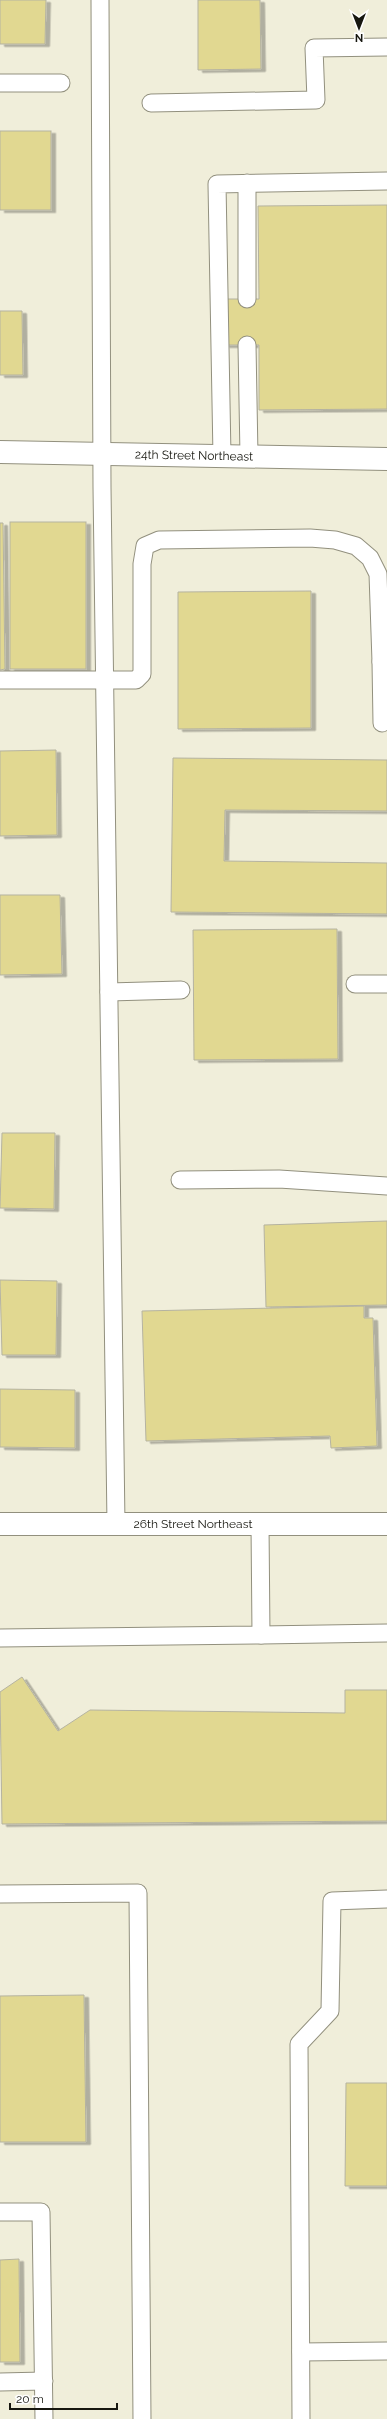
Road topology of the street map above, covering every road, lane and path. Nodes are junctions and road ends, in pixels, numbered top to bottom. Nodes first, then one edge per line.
1 (100, 0) edge
2 (387, 47) edge
3 (0, 83) edge
4 (61, 83) dead end
5 (151, 103) dead end
6 (387, 181) edge
7 (247, 183) junction
8 (248, 299) dead end
9 (248, 345) dead end
10 (0, 452) edge
11 (102, 454) junction
12 (222, 456) junction
13 (249, 456) junction
14 (387, 459) edge
15 (384, 662) edge
16 (0, 680) edge
17 (105, 681) junction
18 (382, 723) dead end
19 (355, 984) dead end
20 (387, 984) edge
21 (182, 990) dead end
22 (109, 992) junction
23 (180, 1180) dead end
24 (387, 1186) edge
25 (0, 1524) edge
26 (116, 1524) junction
27 (260, 1524) junction
28 (387, 1524) edge
29 (387, 1633) edge
30 (261, 1635) junction
31 (0, 1638) edge
32 (0, 1894) edge
33 (387, 1899) edge
34 (0, 2212) edge
35 (387, 2351) edge
36 (301, 2352) junction
37 (44, 2381) junction
38 (0, 2382) edge
39 (44, 2419) edge
40 (142, 2419) edge
41 (301, 2419) edge

1 - 11 lane
2 - 5 lane
3 - 4 lane
6 - 7 lane
7 - 8 lane
7 - 12 lane
9 - 13 lane
10 - 11 street, 24th Street Northeast
11 - 12 street, 24th Street Northeast
11 - 17 lane
12 - 13 street, 24th Street Northeast
13 - 14 street, 24th Street Northeast
15 - 17 lane
15 - 18 lane
16 - 17 lane
17 - 22 lane
19 - 20 lane
21 - 22 lane
22 - 26 lane
23 - 24 lane
25 - 26 street, 26th Street Northeast
26 - 27 street, 26th Street Northeast
27 - 28 street, 26th Street Northeast
27 - 30 lane
29 - 30 lane
30 - 31 lane
32 - 40 lane
33 - 36 lane
34 - 37 lane
35 - 36 lane
36 - 41 lane
37 - 38 lane
37 - 39 lane

